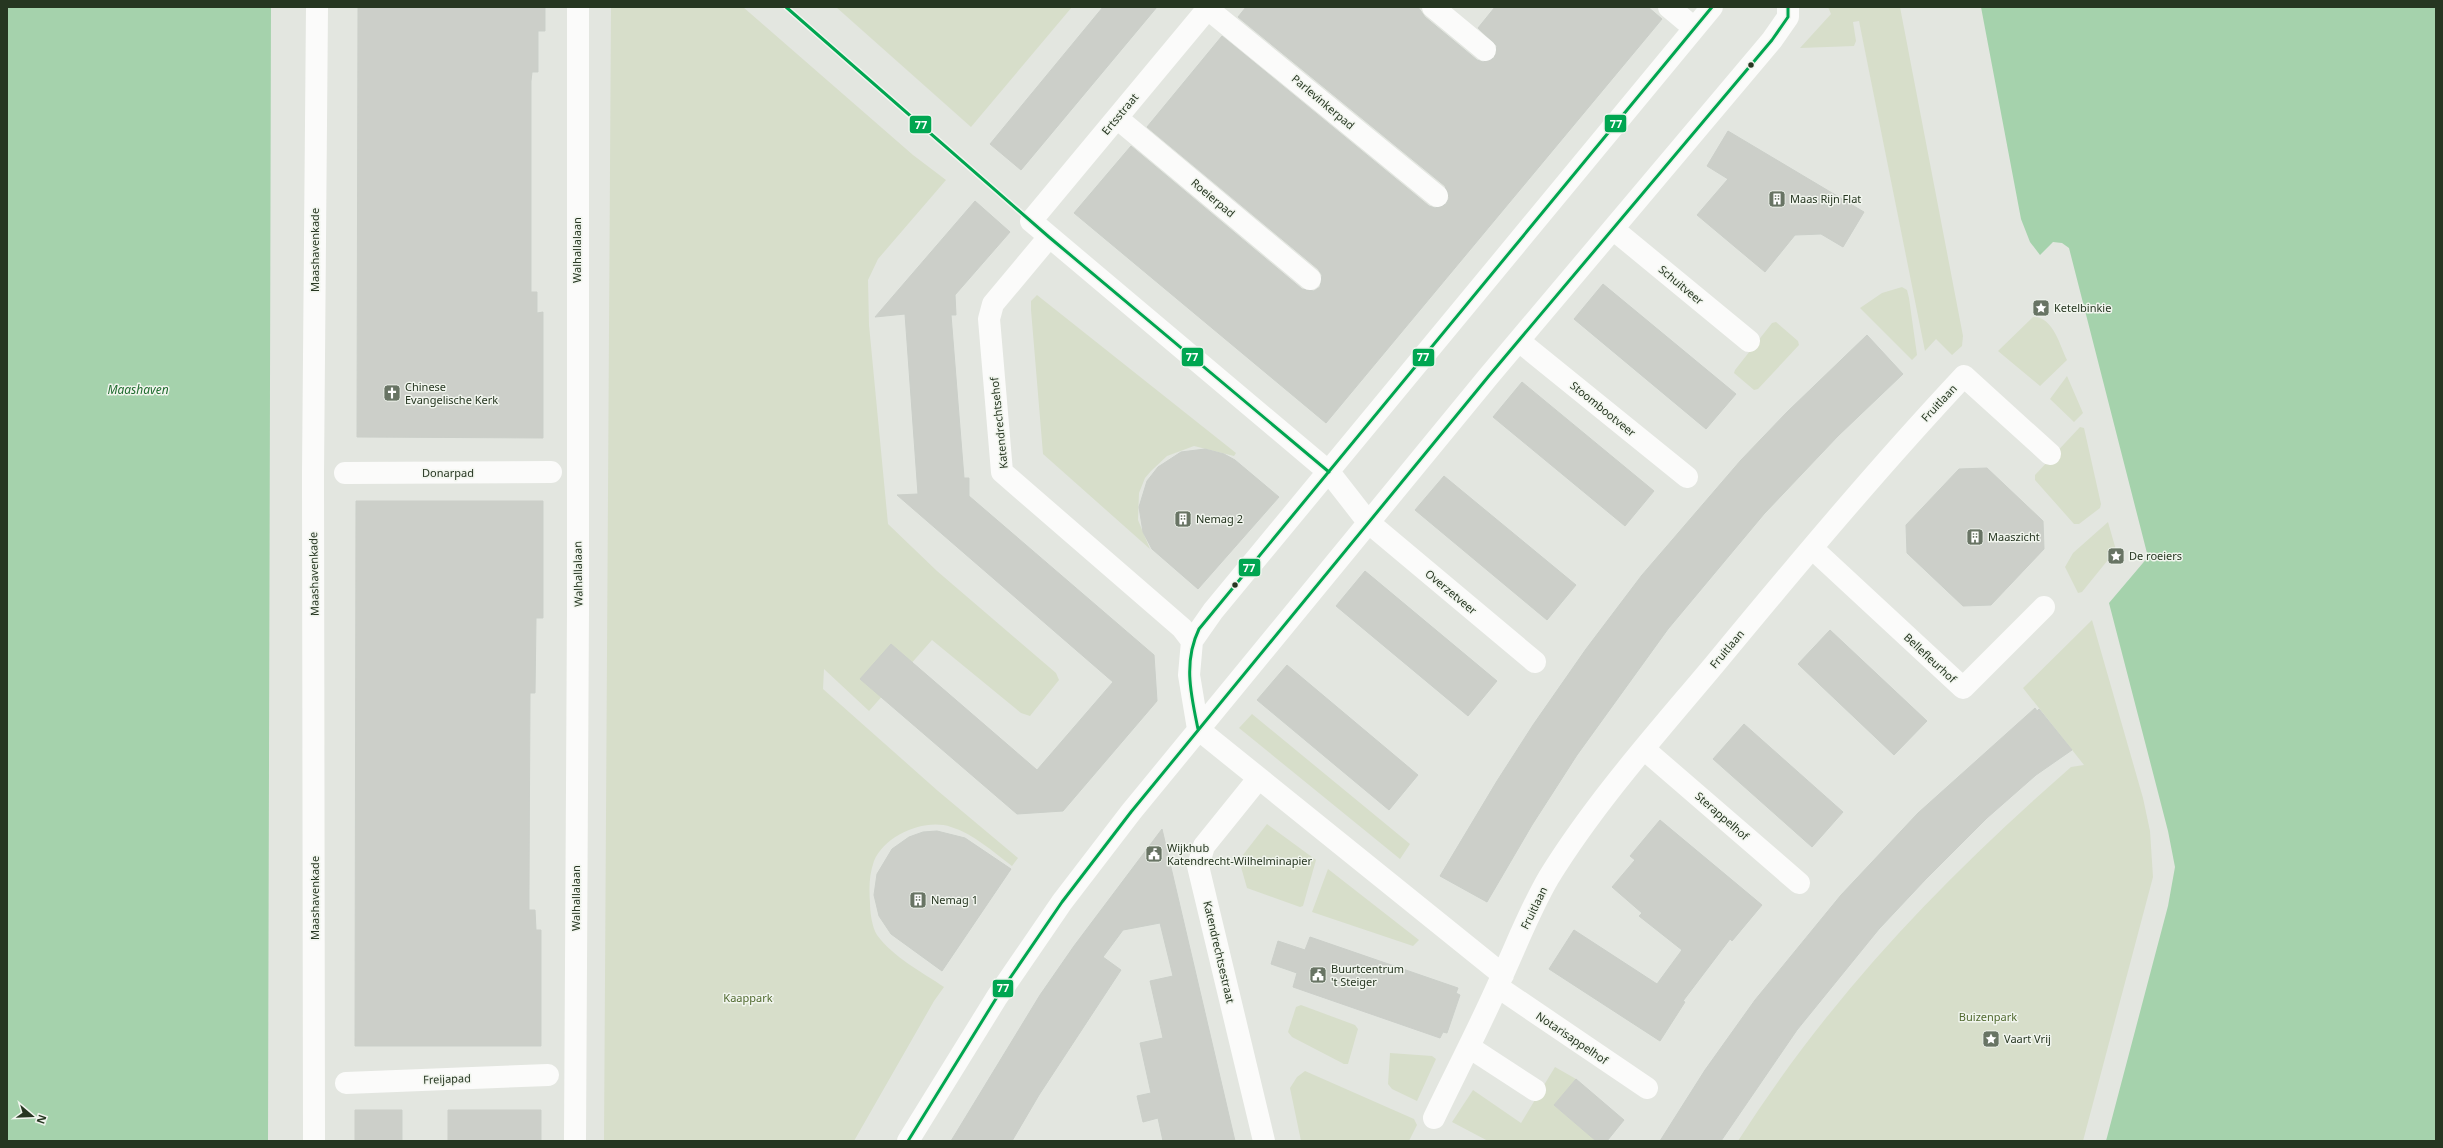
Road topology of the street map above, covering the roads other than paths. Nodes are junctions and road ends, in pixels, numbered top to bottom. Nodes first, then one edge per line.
1 (316, 7) edge
2 (578, 7) edge
3 (1434, 7) edge
4 (1669, 7) edge
5 (1712, 7) edge
6 (1788, 7) edge
7 (1209, 8) edge
8 (1694, 28) junction
9 (1485, 50) dead end
10 (1117, 118) junction
11 (1437, 196) dead end
12 (1613, 229) junction
13 (1049, 237) junction
14 (1310, 279) dead end
15 (1519, 341) junction
16 (1749, 341) dead end
17 (2050, 454) dead end
18 (551, 472) dead end
19 (1329, 472) junction
20 (345, 473) dead end
21 (1687, 477) dead end
22 (1368, 522) junction
23 (1812, 549) junction
24 (2044, 607) dead end
25 (1192, 641) junction
26 (1535, 662) dead end
27 (1189, 675) junction
28 (1231, 689) junction
29 (1198, 729) junction
30 (1644, 749) junction
31 (1258, 779) junction
32 (1799, 883) dead end
33 (1500, 981) junction
34 (1468, 1047) junction
35 (548, 1076) dead end
36 (346, 1083) dead end
37 (1647, 1088) dead end
38 (1535, 1090) dead end
39 (1434, 1118) dead end
40 (314, 1141) edge
41 (575, 1141) edge
42 (908, 1141) edge
43 (1264, 1141) edge

1 - 40 street, Maashavenkade
2 - 41 street, Walhallalaan
3 - 9 street
4 - 8 street
5 - 8 street
6 - 12 street
7 - 10 street, Ertsstraat
7 - 11 street, Parlevinkerpad
8 - 19 street
10 - 13 street, Ertsstraat
10 - 14 street, Roeierpad
12 - 15 street
12 - 16 street, Schuitveer
13 - 19 street
13 - 25 street, Katendrechtsehof
15 - 21 street, Stoombootveer
15 - 22 street
17 - 23 street, Fruitlaan
18 - 20 street, Donarpad
19 - 22 street
19 - 25 street
22 - 26 street, Overzetveer
22 - 28 street
23 - 24 street, Bellefleurhof
23 - 30 street, Fruitlaan
25 - 27 street
27 - 28 street
27 - 29 street
28 - 29 street
29 - 31 street
29 - 42 street
30 - 32 street, Sterappelhof
30 - 33 street, Fruitlaan
31 - 33 street
31 - 43 street, Katendrechtsestraat
33 - 34 street, Fruitlaan
33 - 37 street, Notarisappelhof
34 - 38 street
34 - 39 street, Fruitlaan
35 - 36 street, Freijapad

